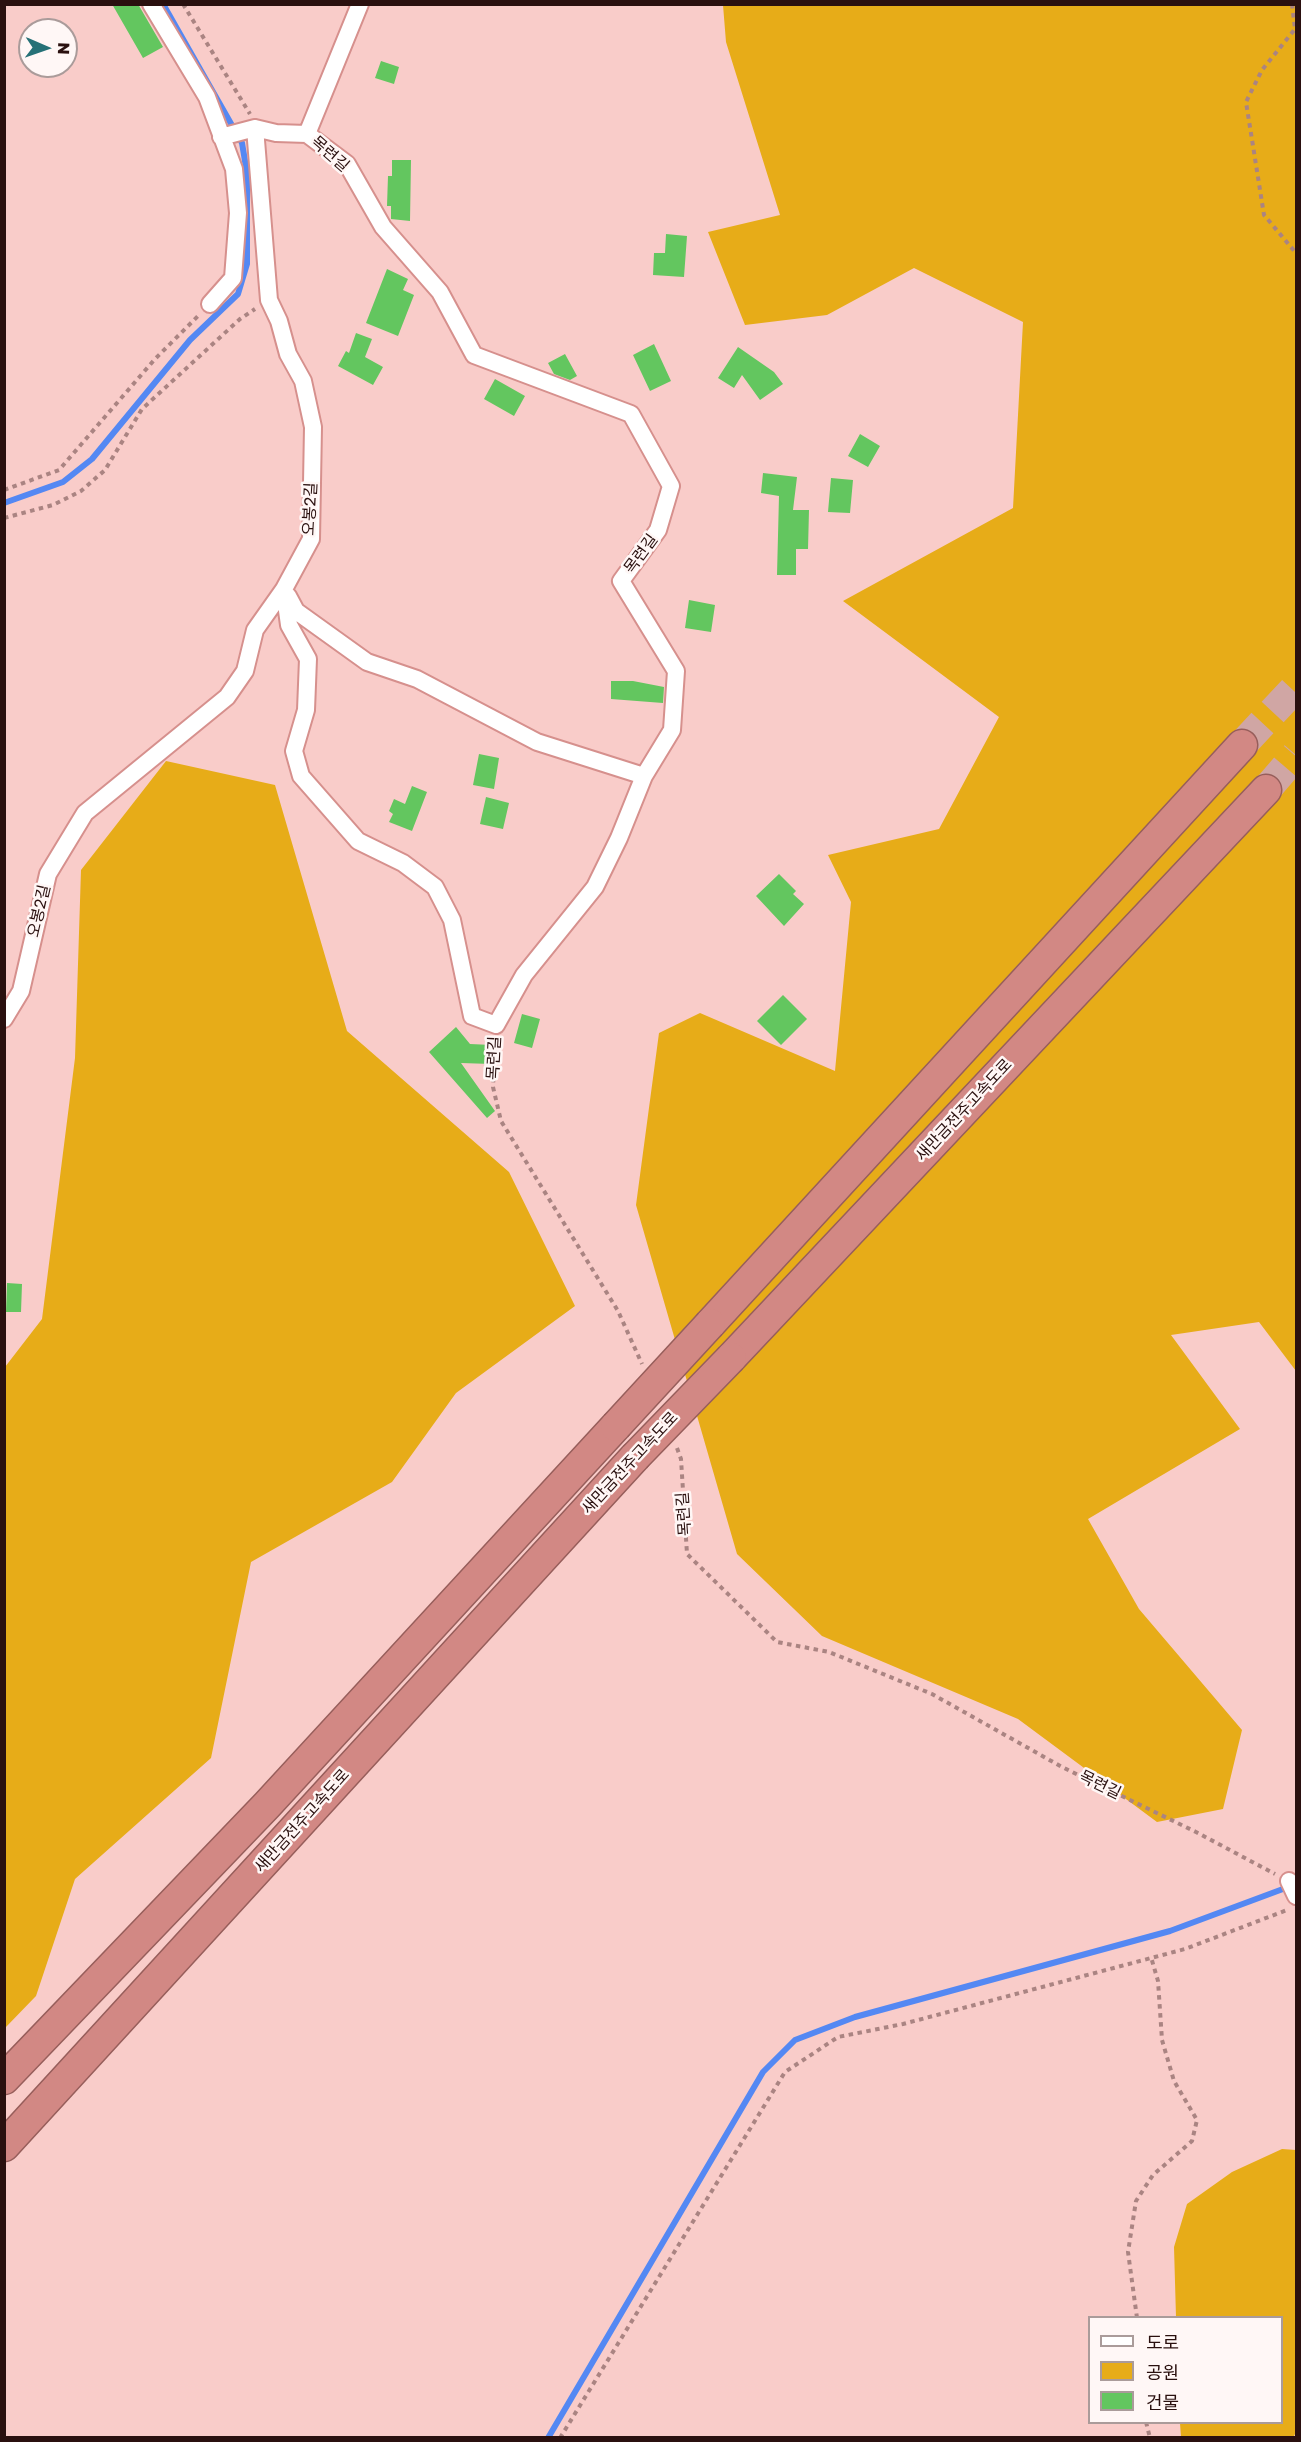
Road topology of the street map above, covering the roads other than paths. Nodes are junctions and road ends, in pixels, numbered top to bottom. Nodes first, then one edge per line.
1 (151, 4) edge
2 (360, 4) edge
3 (250, 130) junction
4 (307, 134) junction
5 (225, 136) junction
6 (210, 304) road end
7 (285, 589) junction
8 (1242, 745) tunnel mouth
9 (644, 776) junction
10 (1266, 790) tunnel mouth
11 (4, 1019) edge
12 (30, 2052) junction
13 (4, 2069) edge
14 (4, 2079) edge
15 (4, 2145) edge

1 - 5 street
2 - 4 street
3 - 4 street
3 - 5 street
3 - 7 street, 오봉2길
4 - 9 street, 목련길
5 - 6 street
7 - 9 street
7 - 9 street, 목련길
7 - 11 street, 오봉2길
8 - 12 highway, bridge
10 - 15 highway, 새만금전주고속도로, bridge
12 - 13 highway
12 - 14 highway

